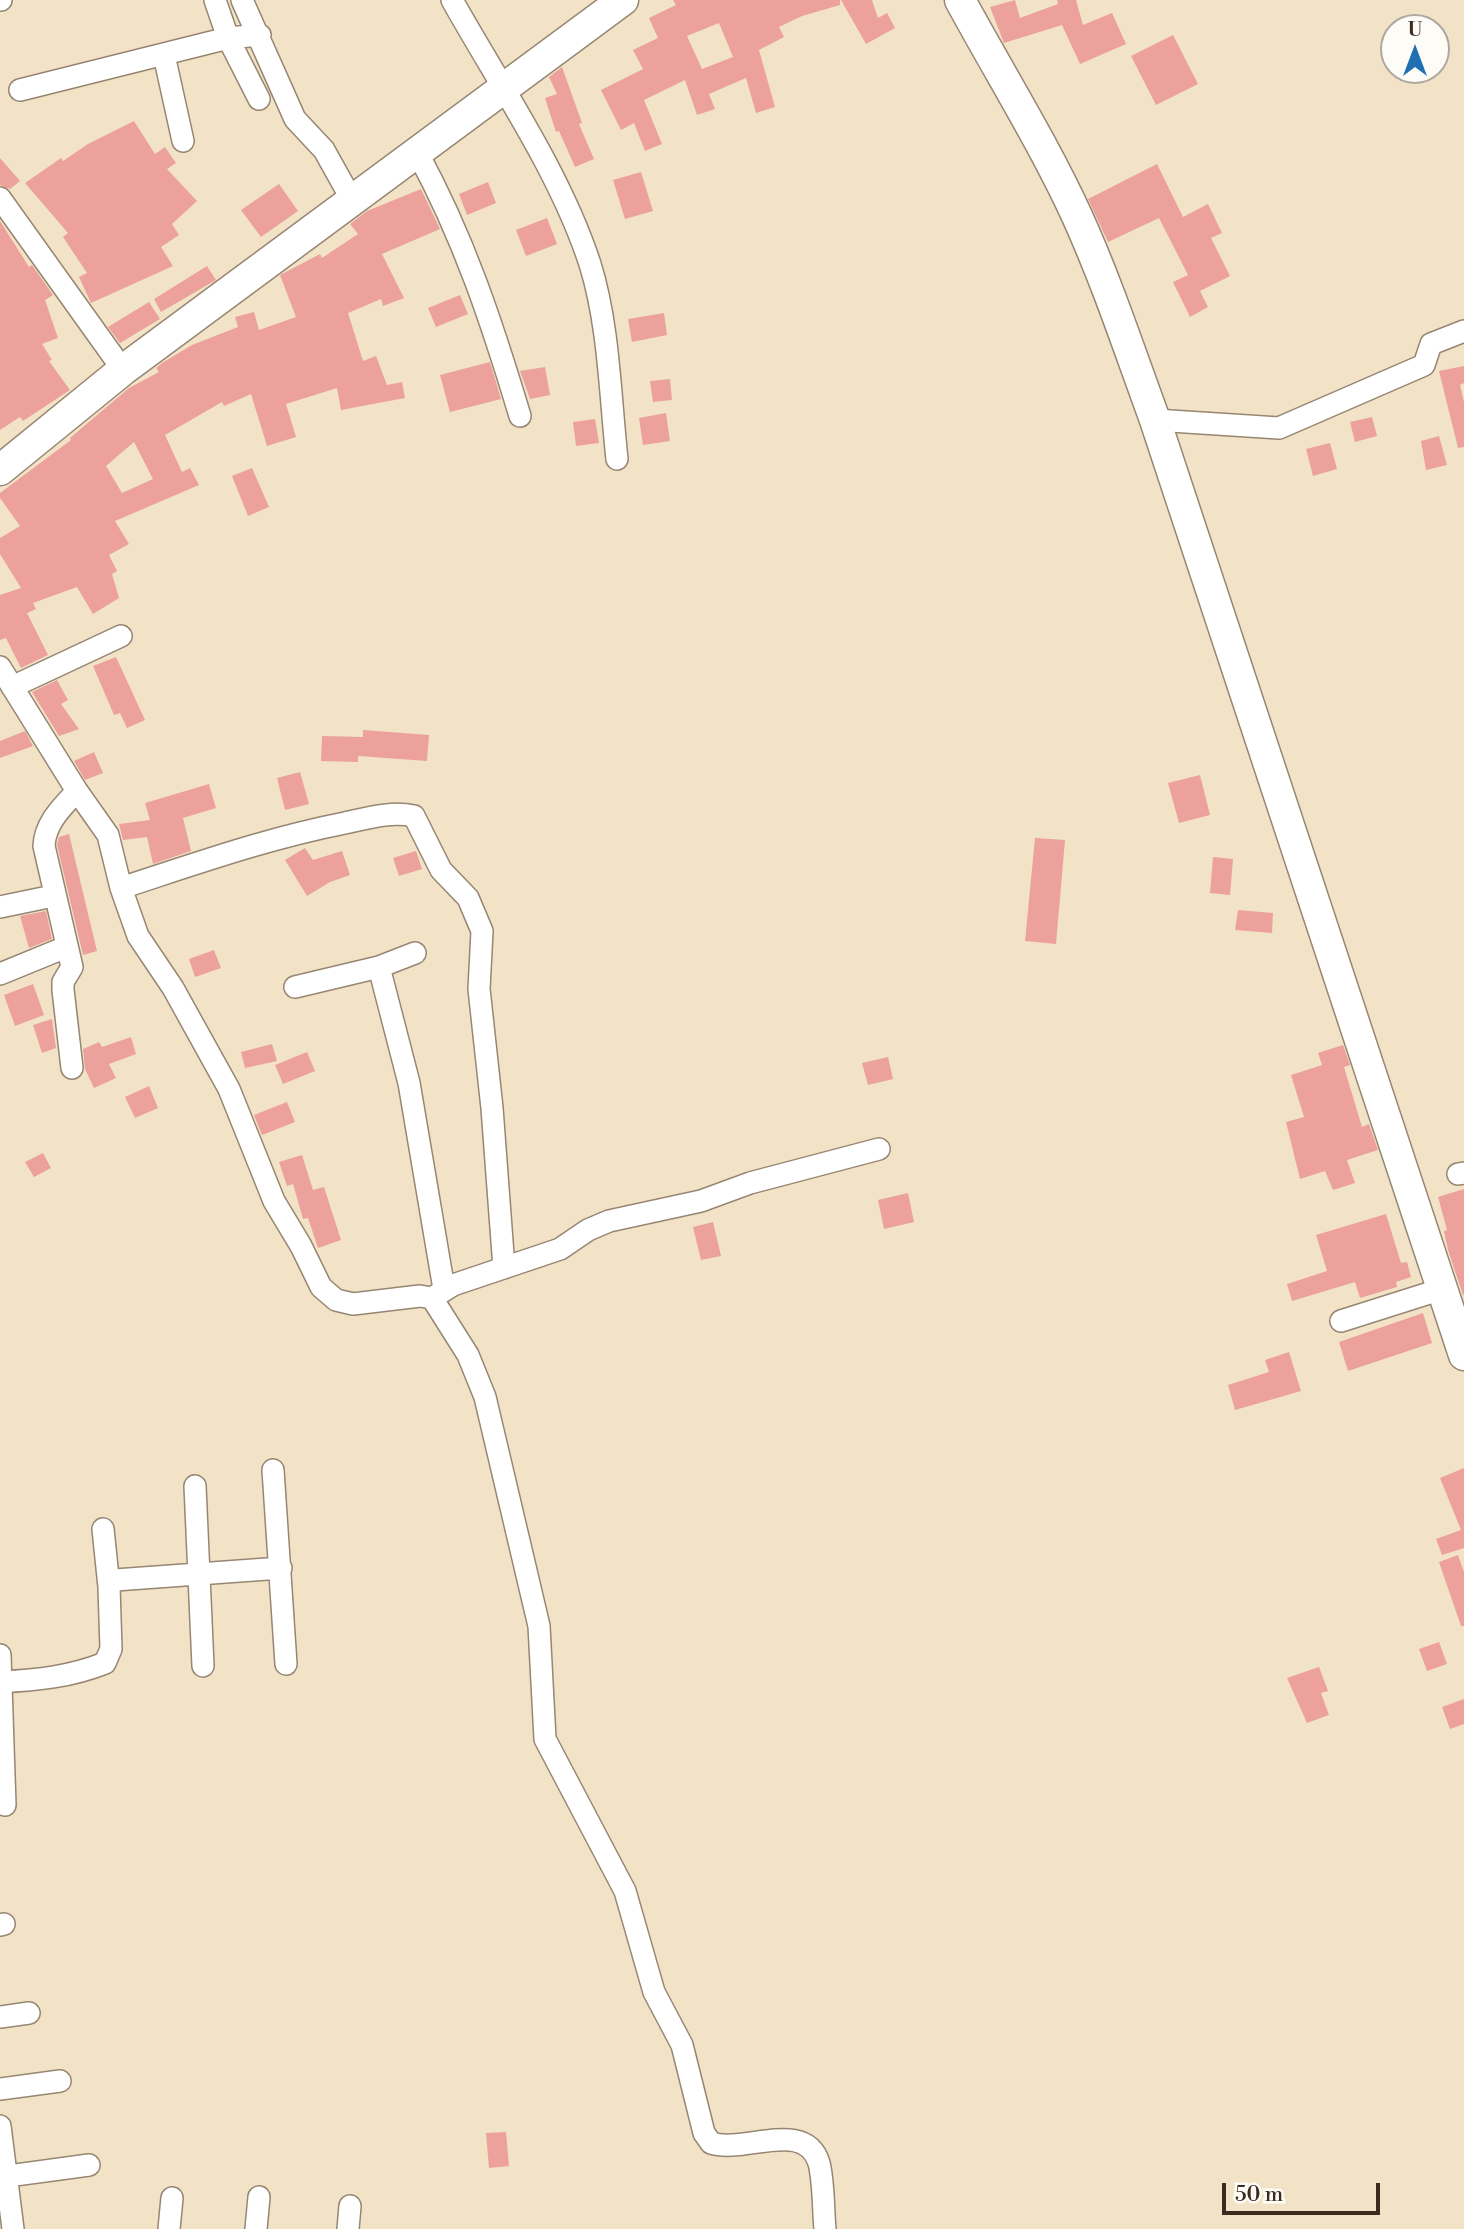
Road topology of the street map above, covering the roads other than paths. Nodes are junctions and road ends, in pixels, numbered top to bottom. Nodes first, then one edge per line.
1 (215, 0) edge
2 (242, 0) edge
3 (452, 0) edge
4 (623, 0) edge
5 (960, 0) edge
6 (260, 35) junction
7 (228, 38) junction
8 (164, 54) junction
9 (20, 90) dead end
10 (503, 90) junction
11 (259, 99) dead end
12 (183, 141) dead end
13 (418, 152) junction
14 (0, 198) edge
15 (353, 202) junction
16 (1464, 331) edge
17 (123, 370) junction
18 (520, 416) dead end
19 (1155, 420) junction
20 (617, 459) dead end
21 (0, 470) edge
22 (121, 636) dead end
23 (0, 667) edge
24 (12, 687) junction
25 (77, 791) junction
26 (121, 888) junction
27 (53, 895) junction
28 (0, 907) edge
29 (66, 947) junction
30 (415, 953) dead end
31 (379, 967) junction
32 (0, 974) edge
33 (295, 987) dead end
34 (72, 1068) dead end
35 (879, 1149) dead end
36 (504, 1268) junction
37 (438, 1294) junction
38 (1451, 1300) edge
39 (1341, 1321) dead end
40 (1464, 1355) edge
41 (273, 1470) dead end
42 (195, 1486) dead end
43 (103, 1528) dead end
44 (281, 1568) junction
45 (201, 1574) junction
46 (109, 1587) junction
47 (0, 1655) edge
48 (286, 1664) dead end
49 (203, 1667) dead end
50 (1, 1682) edge
51 (5, 1805) dead end
52 (29, 2013) dead end
53 (0, 2017) edge
54 (60, 2081) dead end
55 (0, 2089) edge
56 (0, 2126) edge
57 (89, 2165) dead end
58 (3, 2176) edge
59 (259, 2197) dead end
60 (172, 2199) dead end
61 (350, 2206) dead end
62 (13, 2229) edge
63 (169, 2229) edge
64 (256, 2229) edge
65 (348, 2229) edge
66 (825, 2229) edge

1 - 7 street
2 - 6 street
3 - 10 street
4 - 10 street
5 - 19 street
6 - 7 street
6 - 15 street
7 - 8 street
7 - 11 street
8 - 9 street
8 - 12 street
10 - 13 street
10 - 20 street
13 - 15 street
13 - 18 street
14 - 17 street
15 - 17 street
16 - 19 street
17 - 21 street
19 - 38 street
22 - 24 street
23 - 24 street
24 - 25 street
25 - 26 street
25 - 27 street
26 - 36 street
26 - 37 street
27 - 28 street
27 - 29 street
29 - 32 street
29 - 34 street
30 - 31 street
31 - 33 street
31 - 37 street
35 - 36 street
36 - 37 street
37 - 66 street
38 - 39 street
38 - 40 street
41 - 44 street
42 - 45 street
43 - 46 street
44 - 45 street
44 - 48 street
45 - 46 street
45 - 49 street
46 - 50 street
47 - 50 street
50 - 51 street
52 - 53 street
54 - 55 street
56 - 58 street
57 - 58 street
58 - 62 street
59 - 64 street
60 - 63 street
61 - 65 street

